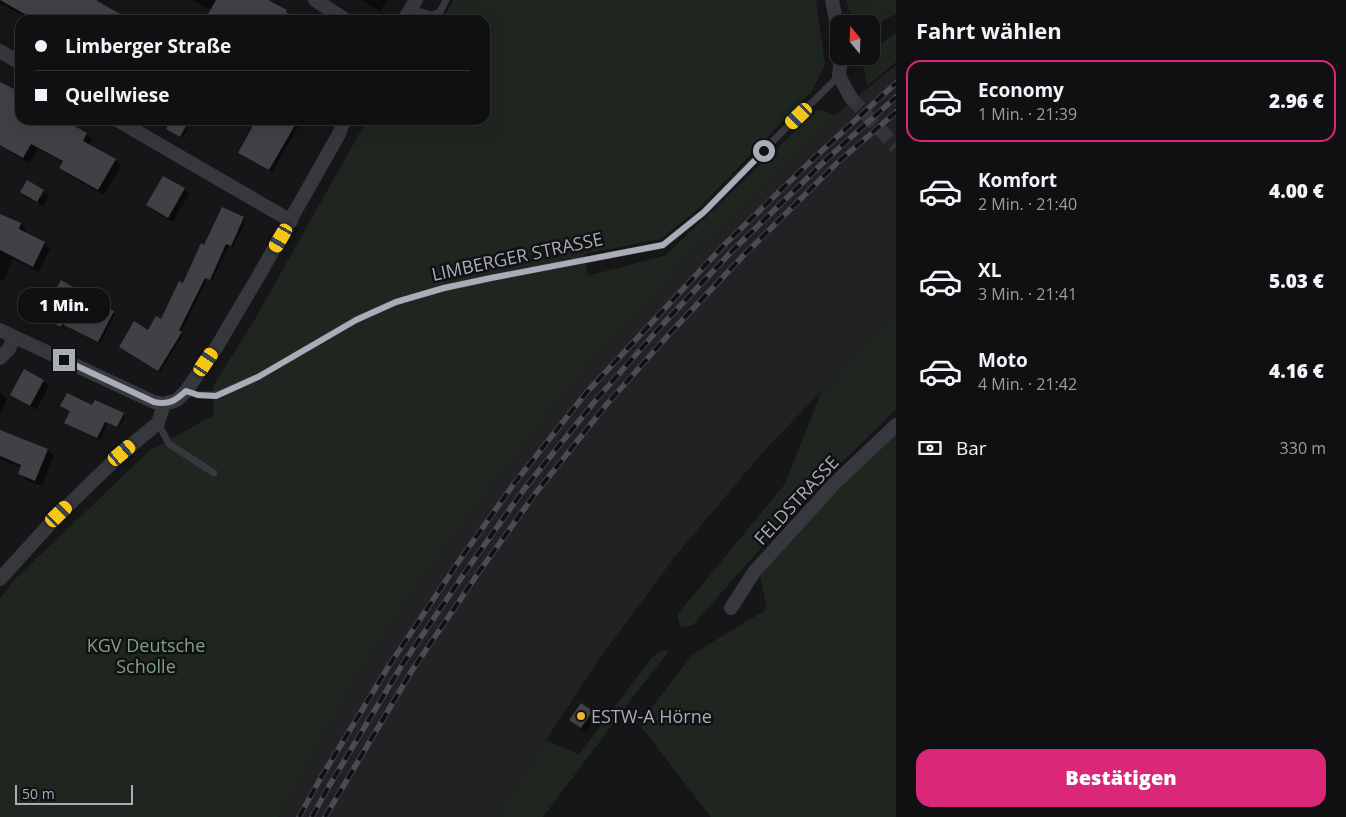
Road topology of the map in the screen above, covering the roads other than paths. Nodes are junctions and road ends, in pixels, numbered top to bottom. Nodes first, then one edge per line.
1 (315, 0) edge
2 (446, 0) edge
3 (832, 0) edge
4 (410, 10) edge
5 (338, 15) edge
6 (835, 15) edge
7 (0, 51) edge
8 (15, 60) edge
9 (840, 65) edge
10 (839, 76) junction
11 (851, 98) tunnel mouth
12 (126, 125) edge
13 (342, 125) edge
14 (290, 221) junction
15 (0, 330) edge
16 (14, 337) junction
17 (0, 358) edge
18 (186, 391) junction
19 (164, 404) junction
20 (158, 423) junction
21 (896, 425) edge
22 (214, 473) dead end
23 (0, 579) edge
24 (731, 608) dead end

1 - 5 street
2 - 4 lane
3 - 6 street
7 - 8 street
9 - 10 street
10 - 11 street
10 - 18 lane, LIMBERGER STRASSE
12 - 14 street
13 - 14 street
14 - 18 street
15 - 16 street
16 - 17 street
16 - 19 street
18 - 19 street
19 - 20 street
20 - 22 lane
20 - 23 street
21 - 24 street, FELDSTRASSE

